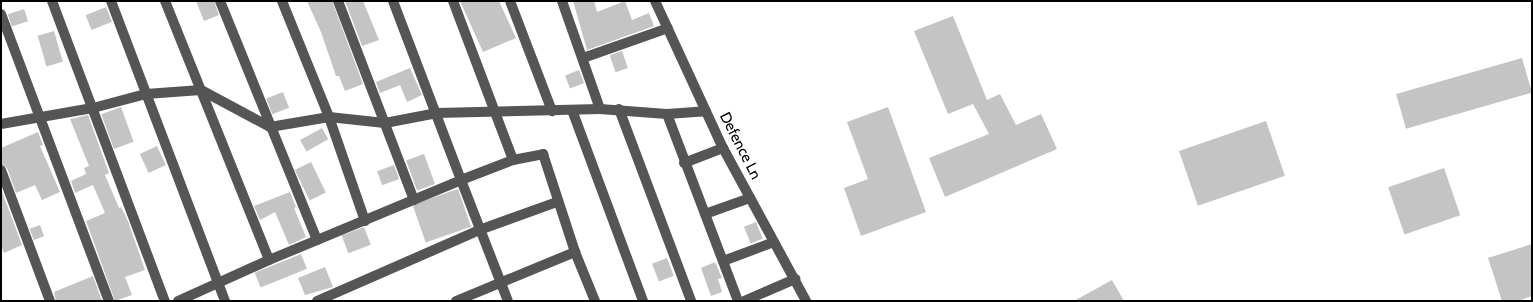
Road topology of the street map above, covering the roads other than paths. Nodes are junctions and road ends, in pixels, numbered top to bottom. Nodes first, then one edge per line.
1 (52, 1) edge
2 (111, 1) edge
3 (166, 1) edge
4 (220, 1) edge
5 (282, 1) edge
6 (338, 1) edge
7 (393, 1) edge
8 (453, 1) edge
9 (510, 1) edge
10 (562, 1) edge
11 (655, 1) edge
12 (1, 14) edge
13 (668, 28) junction
14 (583, 58) junction
15 (201, 90) junction
16 (146, 94) junction
17 (93, 108) junction
18 (600, 109) junction
19 (619, 109) junction
20 (572, 110) junction
21 (706, 111) junction
22 (496, 112) junction
23 (552, 112) junction
24 (437, 113) junction
25 (667, 114) junction
26 (329, 117) junction
27 (38, 118) junction
28 (385, 123) junction
29 (1, 124) edge
30 (270, 127) junction
31 (723, 148) junction
32 (513, 160) junction
33 (684, 163) junction
34 (1, 170) edge
35 (461, 180) junction
36 (750, 198) junction
37 (414, 200) junction
38 (557, 202) junction
39 (705, 214) junction
40 (365, 221) junction
41 (482, 229) junction
42 (317, 240) junction
43 (774, 242) junction
44 (575, 252) junction
45 (269, 260) junction
46 (723, 261) junction
47 (795, 279) junction
48 (502, 282) junction
49 (219, 284) junction
50 (50, 301) edge
51 (109, 301) edge
52 (165, 301) edge
53 (178, 301) edge
54 (225, 301) edge
55 (316, 301) edge
56 (456, 301) edge
57 (508, 301) edge
58 (594, 301) edge
59 (643, 301) edge
60 (691, 301) edge
61 (738, 301) edge
62 (744, 301) edge
63 (806, 301) edge

1 - 17 street
2 - 16 street
3 - 15 street
4 - 30 street
5 - 26 street
6 - 28 street
7 - 24 street
8 - 22 street
9 - 23 street
10 - 14 street
11 - 13 street, Defence Ln
12 - 27 street
13 - 14 street
13 - 21 street, Defence Ln
14 - 18 street
15 - 16 street
15 - 30 street
15 - 45 street
16 - 17 street
16 - 49 street
17 - 27 street
17 - 52 street
18 - 19 street
18 - 20 street
19 - 25 street
19 - 60 street
20 - 23 street
20 - 59 street
21 - 25 street
21 - 31 street, Defence Ln
22 - 23 street
22 - 24 street
22 - 32 street
24 - 28 street
24 - 35 street
25 - 33 street
26 - 28 street
26 - 30 street
26 - 40 street
27 - 29 street
27 - 51 street
28 - 37 street
30 - 42 street
31 - 33 street
31 - 36 street, Defence Ln
32 - 35 street
32 - 38 street
33 - 39 street
34 - 50 street
35 - 37 street
35 - 41 street
36 - 39 street
36 - 43 street, Defence Ln
37 - 40 street
38 - 41 street
38 - 44 street
39 - 46 street
40 - 42 street
41 - 48 street
41 - 55 street
42 - 45 street
43 - 46 street
43 - 47 street, Defence Ln
44 - 48 street
44 - 58 street
45 - 49 street
46 - 61 street
47 - 62 street
47 - 63 street, Defence Ln
48 - 56 street
48 - 57 street
49 - 53 street
49 - 54 street

